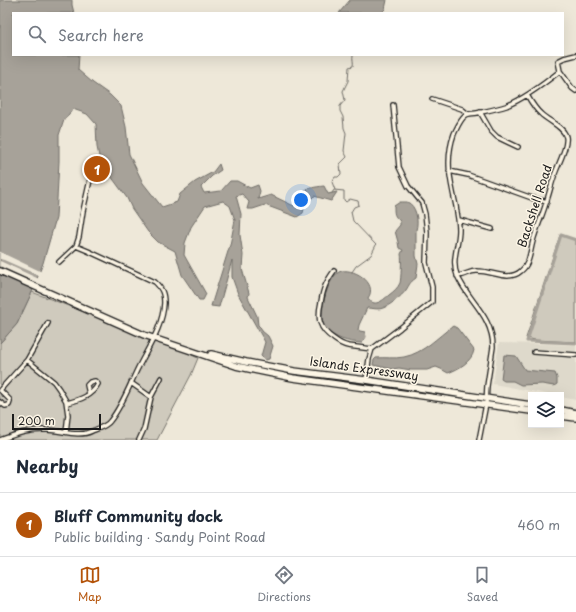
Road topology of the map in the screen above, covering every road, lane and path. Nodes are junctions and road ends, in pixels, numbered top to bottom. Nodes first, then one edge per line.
1 (576, 55) edge
2 (560, 71) junction
3 (576, 91) edge
4 (527, 95) junction
5 (432, 99) dead end
6 (393, 104) dead end
7 (480, 112) junction
8 (468, 114) junction
9 (518, 147) dead end
10 (449, 171) junction
11 (90, 180) dead end
12 (546, 202) junction
13 (459, 220) junction
14 (492, 229) dead end
15 (76, 246) junction
16 (59, 262) dead end
17 (0, 271) edge
18 (334, 271) dead end
19 (457, 276) junction
20 (48, 323) dead end
21 (154, 338) junction
22 (372, 348) junction
23 (195, 352) junction
24 (534, 352) dead end
25 (576, 355) edge
26 (27, 360) junction
27 (161, 378) dead end
28 (366, 380) junction
29 (131, 384) junction
30 (0, 390) edge
31 (89, 394) dead end
32 (151, 397) junction
33 (486, 401) junction
34 (0, 402) edge
35 (67, 403) junction
36 (528, 405) edge
37 (528, 410) edge
38 (564, 411) edge
39 (576, 413) edge
40 (564, 416) edge
41 (576, 418) edge
42 (66, 432) junction
43 (0, 440) edge
44 (138, 440) edge
45 (479, 440) edge

1 - 2 street
2 - 3 street
2 - 4 street
4 - 7 street
4 - 12 street, Backshell Road
5 - 8 street
6 - 22 street
7 - 8 street
7 - 9 street
8 - 10 street
10 - 12 street
10 - 13 street
11 - 15 street
12 - 19 street, Backshell Road
13 - 14 street
13 - 19 street
15 - 16 street
15 - 21 street
17 - 21 main road, Islands Expressway
18 - 22 street
19 - 33 street
20 - 26 street
21 - 23 main road, Islands Expressway
21 - 29 street
22 - 28 street
23 - 28 main road, Islands Expressway
23 - 33 main road, Islands Expressway
24 - 25 street
26 - 30 street
26 - 35 street
27 - 32 street
28 - 33 main road, Islands Expressway
29 - 32 street
29 - 42 street
30 - 34 street
31 - 35 street
32 - 44 street
33 - 36 main road, Islands Expressway
33 - 37 main road
33 - 45 street
35 - 42 street
38 - 39 main road
40 - 41 main road
42 - 43 street

